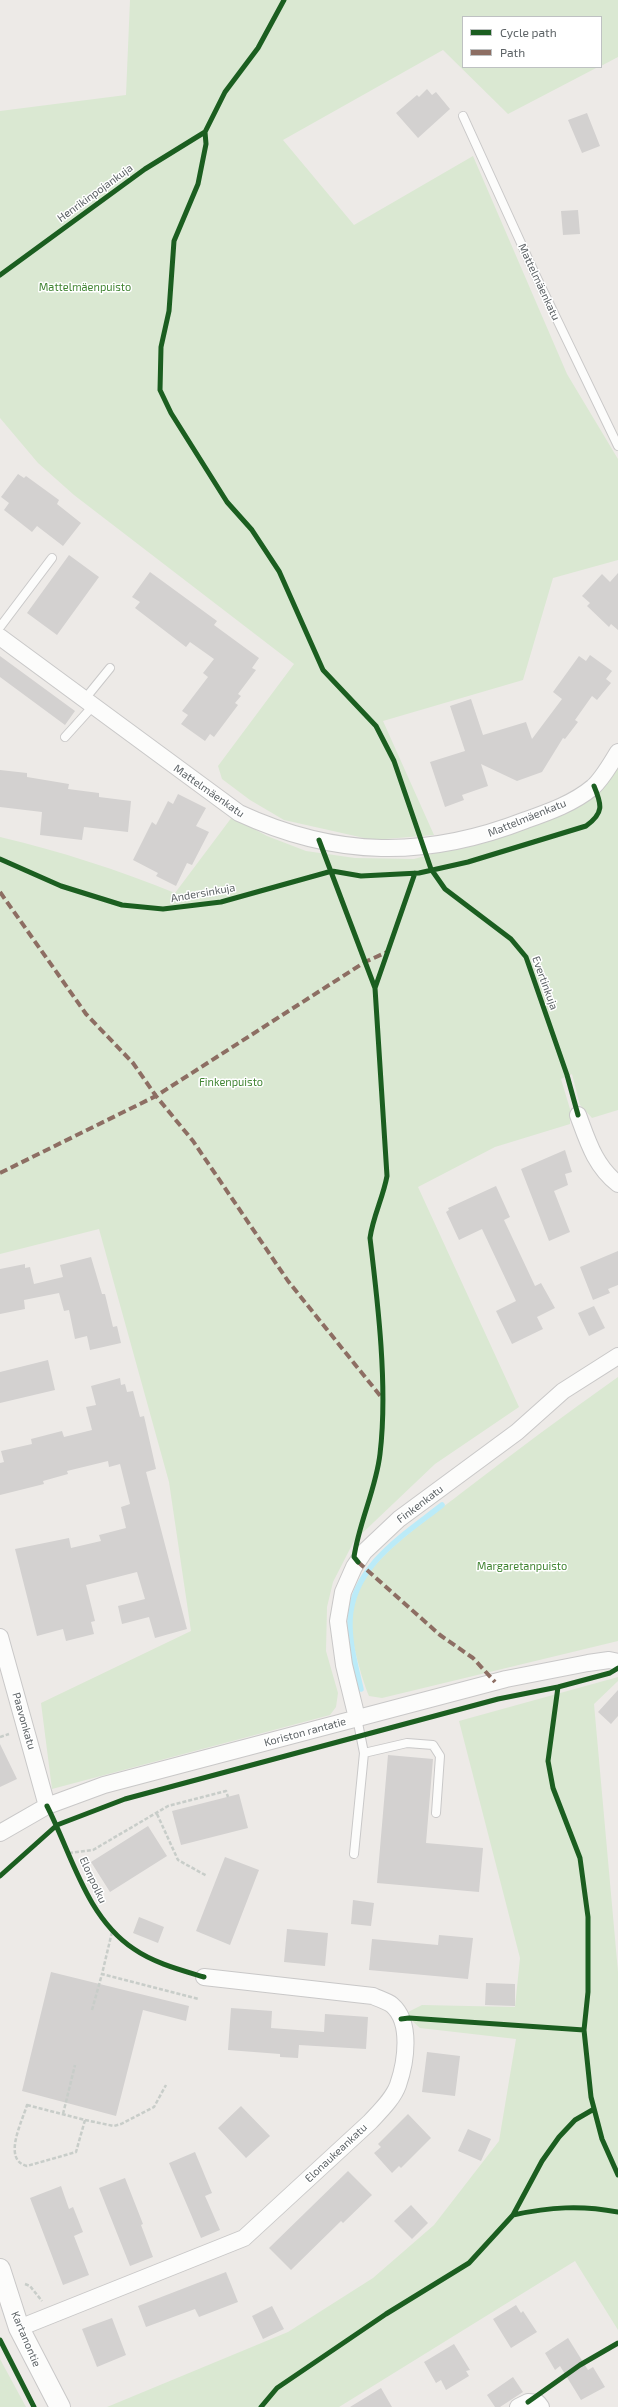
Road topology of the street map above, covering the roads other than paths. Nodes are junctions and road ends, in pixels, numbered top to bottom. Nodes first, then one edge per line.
1 (464, 116) dead end
2 (618, 446) edge
3 (52, 558) dead end
4 (0, 627) edge
5 (0, 637) edge
6 (110, 668) dead end
7 (88, 703) junction
8 (65, 737) dead end
9 (618, 752) edge
10 (578, 1115) dead end
11 (618, 1184) edge
12 (618, 1356) edge
13 (0, 1637) edge
14 (618, 1662) edge
15 (357, 1718) junction
16 (364, 1753) junction
17 (47, 1806) junction
18 (436, 1813) dead end
19 (0, 1833) edge
20 (354, 1854) dead end
21 (204, 1977) dead end
22 (0, 2269) edge
23 (19, 2328) junction
24 (60, 2407) edge
25 (518, 2407) edge
26 (541, 2407) edge

1 - 2 lane, Mattelmäenkatu
3 - 4 lane
5 - 7 street, Mattelmäenkatu
6 - 7 lane
7 - 8 lane
7 - 9 street, Mattelmäenkatu
10 - 11 street
12 - 15 street, Finkenkatu
13 - 17 street, Paavonkatu
14 - 15 street, Koriston rantatie
15 - 16 lane
15 - 17 street, Koriston rantatie
16 - 18 lane
16 - 20 lane
17 - 19 street, Koriston rantatie
21 - 23 street, Elonaukeankatu
22 - 23 street, Kartanontie
23 - 24 street, Kartanontie
25 - 26 street

